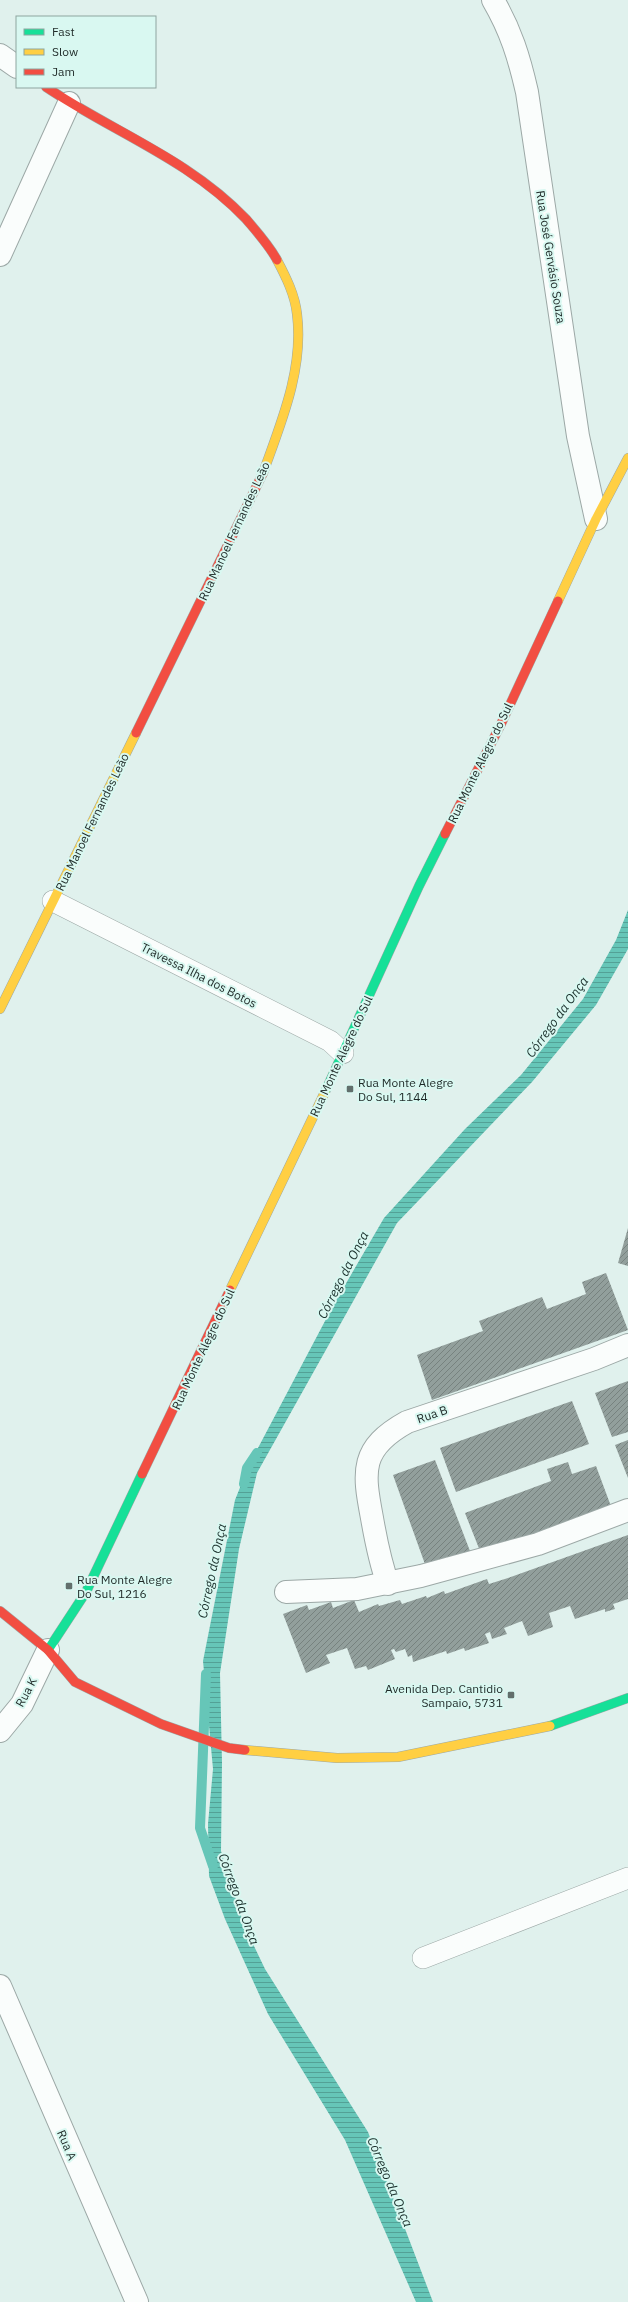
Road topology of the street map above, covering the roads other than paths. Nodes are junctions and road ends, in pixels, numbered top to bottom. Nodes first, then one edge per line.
1 (493, 0) edge
2 (0, 55) edge
3 (16, 66) edge
4 (47, 88) edge
5 (69, 103) junction
6 (1, 250) edge
7 (628, 458) edge
8 (596, 519) junction
9 (53, 901) junction
10 (0, 1009) edge
11 (343, 1053) junction
12 (628, 1345) edge
13 (628, 1510) edge
14 (388, 1584) junction
15 (286, 1592) dead end
16 (0, 1612) edge
17 (48, 1650) junction
18 (628, 1698) edge
19 (0, 1731) edge
20 (628, 1878) edge
21 (423, 1958) dead end
22 (0, 1986) edge
23 (137, 2302) edge

1 - 8 street, Rua José Gervásio Souza
2 - 3 street
4 - 5 street, Rua Manoel Fernandes Leão
5 - 6 street
5 - 9 street, Rua Manoel Fernandes Leão
7 - 8 street, Rua Monte Alegre do Sul
8 - 11 street, Rua Monte Alegre do Sul
9 - 10 street, Rua Manoel Fernandes Leão
9 - 11 lane, Travessa Ilha dos Botos
11 - 17 street, Rua Monte Alegre do Sul
12 - 14 street, Rua B
13 - 14 street
14 - 15 street
16 - 17 street
17 - 18 street
17 - 19 street, Rua K
20 - 21 lane
22 - 23 street, Rua A

